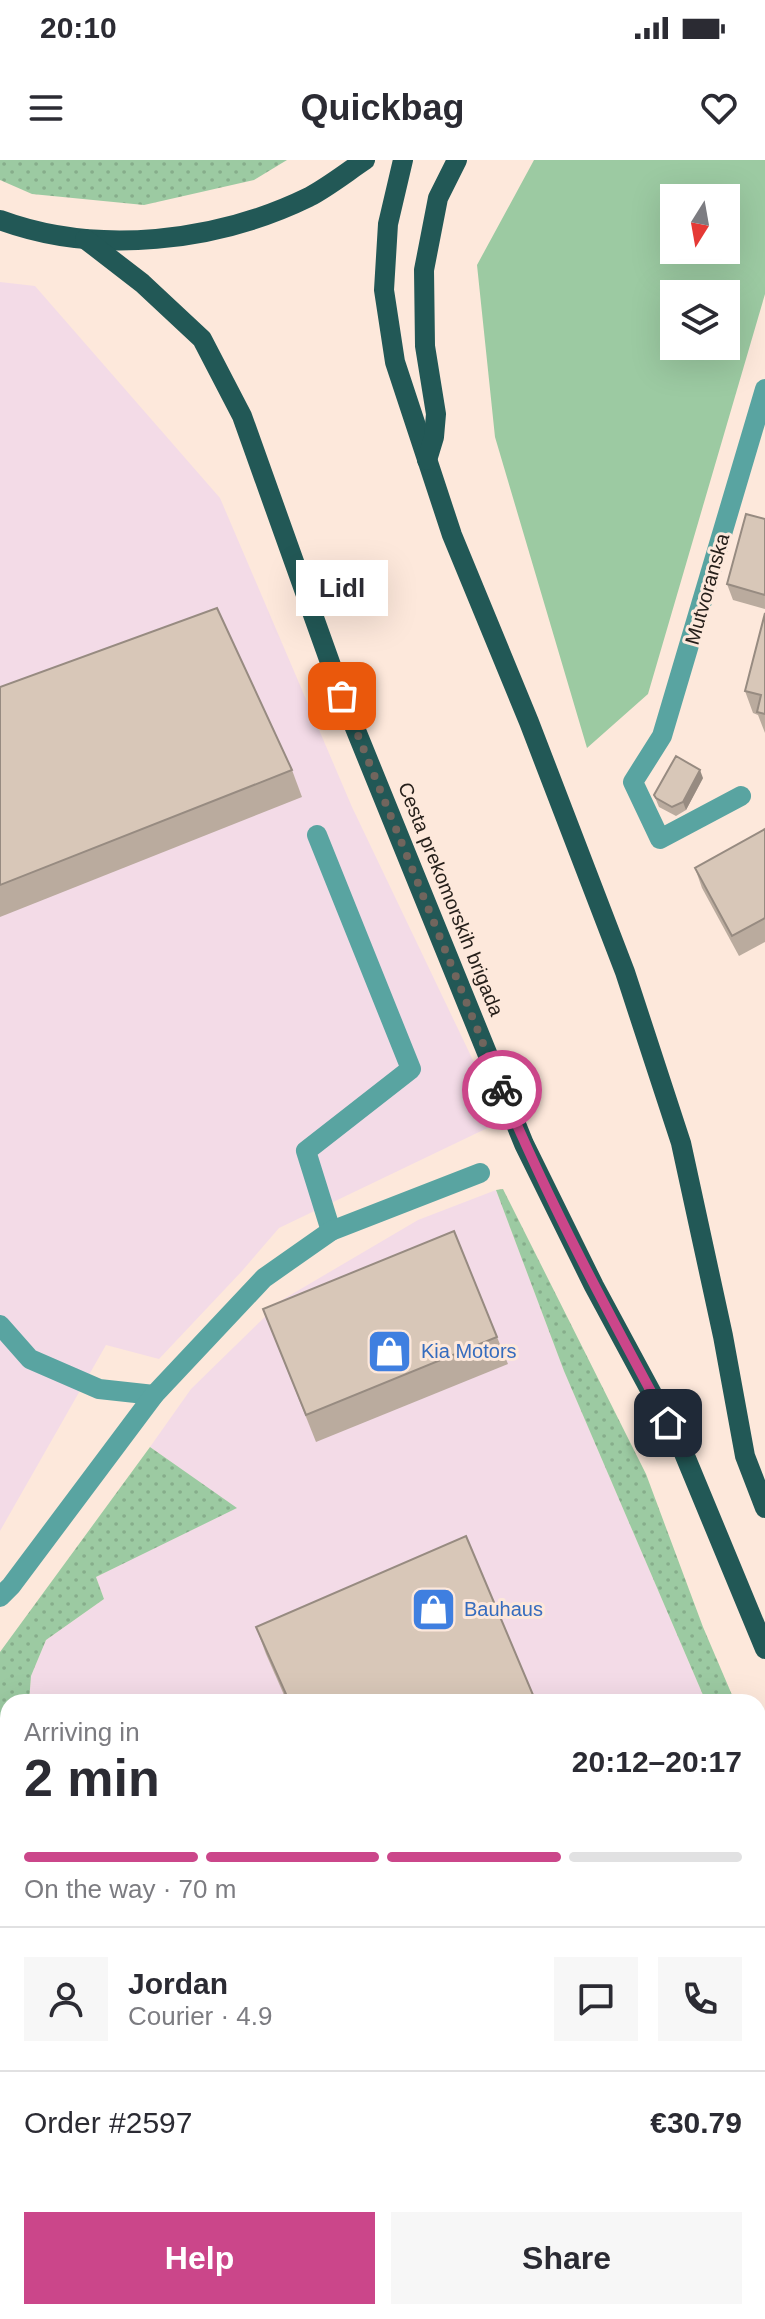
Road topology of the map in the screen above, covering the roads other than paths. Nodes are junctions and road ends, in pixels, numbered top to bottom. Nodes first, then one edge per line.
1 (365, 160) edge
2 (403, 160) edge
3 (457, 160) edge
4 (5, 224) edge
5 (85, 239) junction
6 (765, 389) edge
7 (755, 424) junction
8 (765, 443) edge
9 (427, 460) junction
10 (741, 796) dead end
11 (317, 835) dead end
12 (480, 1173) dead end
13 (331, 1231) junction
14 (0, 1325) edge
15 (154, 1395) junction
16 (765, 1508) edge
17 (0, 1597) edge
18 (765, 1649) edge

1 - 5 main road
2 - 9 main road
3 - 9 main road
4 - 5 main road
5 - 18 main road, Cesta prekomorskih brigada
6 - 7 street, Mutvoranska
7 - 8 street
7 - 10 street, Mutvoranska
9 - 16 main road
11 - 13 street
12 - 13 street
13 - 15 street
14 - 15 street
15 - 17 street

